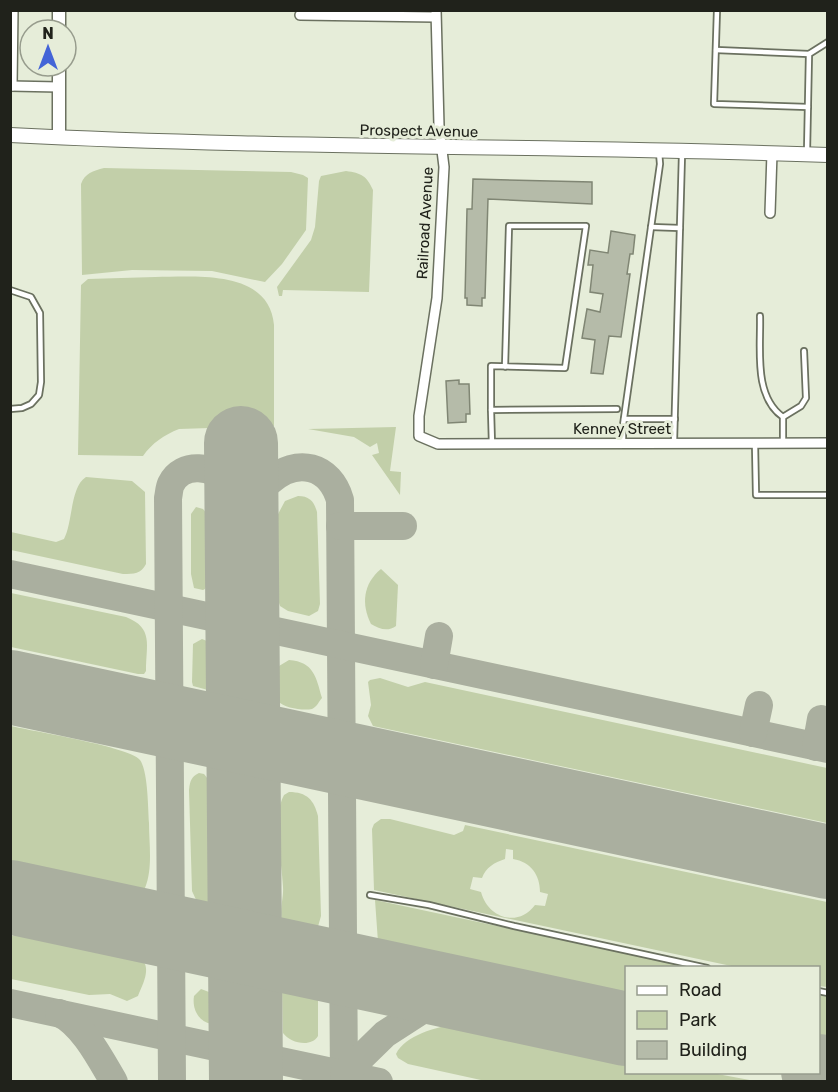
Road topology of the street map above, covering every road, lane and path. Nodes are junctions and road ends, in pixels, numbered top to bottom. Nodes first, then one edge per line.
1 (13, 10) edge
2 (717, 10) edge
3 (435, 14) edge
4 (300, 15) dead end
5 (828, 42) edge
6 (716, 50) junction
7 (809, 54) junction
8 (59, 78) edge
9 (11, 86) edge
10 (59, 87) junction
11 (808, 107) junction
12 (10, 135) edge
13 (59, 137) junction
14 (442, 148) junction
15 (659, 151) junction
16 (682, 151) junction
17 (772, 153) junction
18 (807, 155) junction
19 (828, 155) edge
20 (770, 213) dead end
21 (651, 227) junction
22 (680, 228) junction
23 (10, 290) edge
24 (760, 316) dead end
25 (804, 351) dead end
26 (505, 366) junction
27 (10, 409) edge
28 (617, 409) dead end
29 (491, 410) junction
30 (783, 417) junction
31 (624, 419) junction
32 (675, 419) junction
33 (418, 436) joint
34 (828, 443) edge
35 (492, 444) junction
36 (623, 444) junction
37 (674, 444) junction
38 (755, 444) junction
39 (783, 444) junction
40 (828, 495) edge
41 (370, 895) dead end
42 (698, 966) edge

1 - 9 street
2 - 6 lane
3 - 4 street
3 - 14 street, Railroad Avenue
5 - 7 lane
6 - 7 lane
6 - 11 lane
7 - 11 lane
8 - 10 street
9 - 10 street
10 - 13 street
11 - 18 lane
12 - 13 main road, Prospect Avenue
13 - 14 main road, Prospect Avenue
14 - 15 main road, Prospect Avenue
14 - 33 street, Railroad Avenue
15 - 16 main road, Prospect Avenue
15 - 21 lane
16 - 17 main road, Prospect Avenue
16 - 22 lane
17 - 18 main road, Prospect Avenue
17 - 20 street
18 - 19 main road, Prospect Avenue
21 - 22 lane
21 - 31 lane
22 - 32 lane
23 - 27 lane
24 - 30 lane
25 - 30 lane
26 - 26 lane
26 - 29 lane
28 - 29 lane
29 - 35 lane
30 - 39 lane
31 - 32 lane
31 - 36 lane
32 - 37 lane
33 - 35 street, Kenney Street
34 - 39 street, Kenney Street
35 - 36 street, Kenney Street
36 - 37 street, Kenney Street
37 - 38 street, Kenney Street
38 - 39 street, Kenney Street
38 - 40 lane
41 - 42 lane

